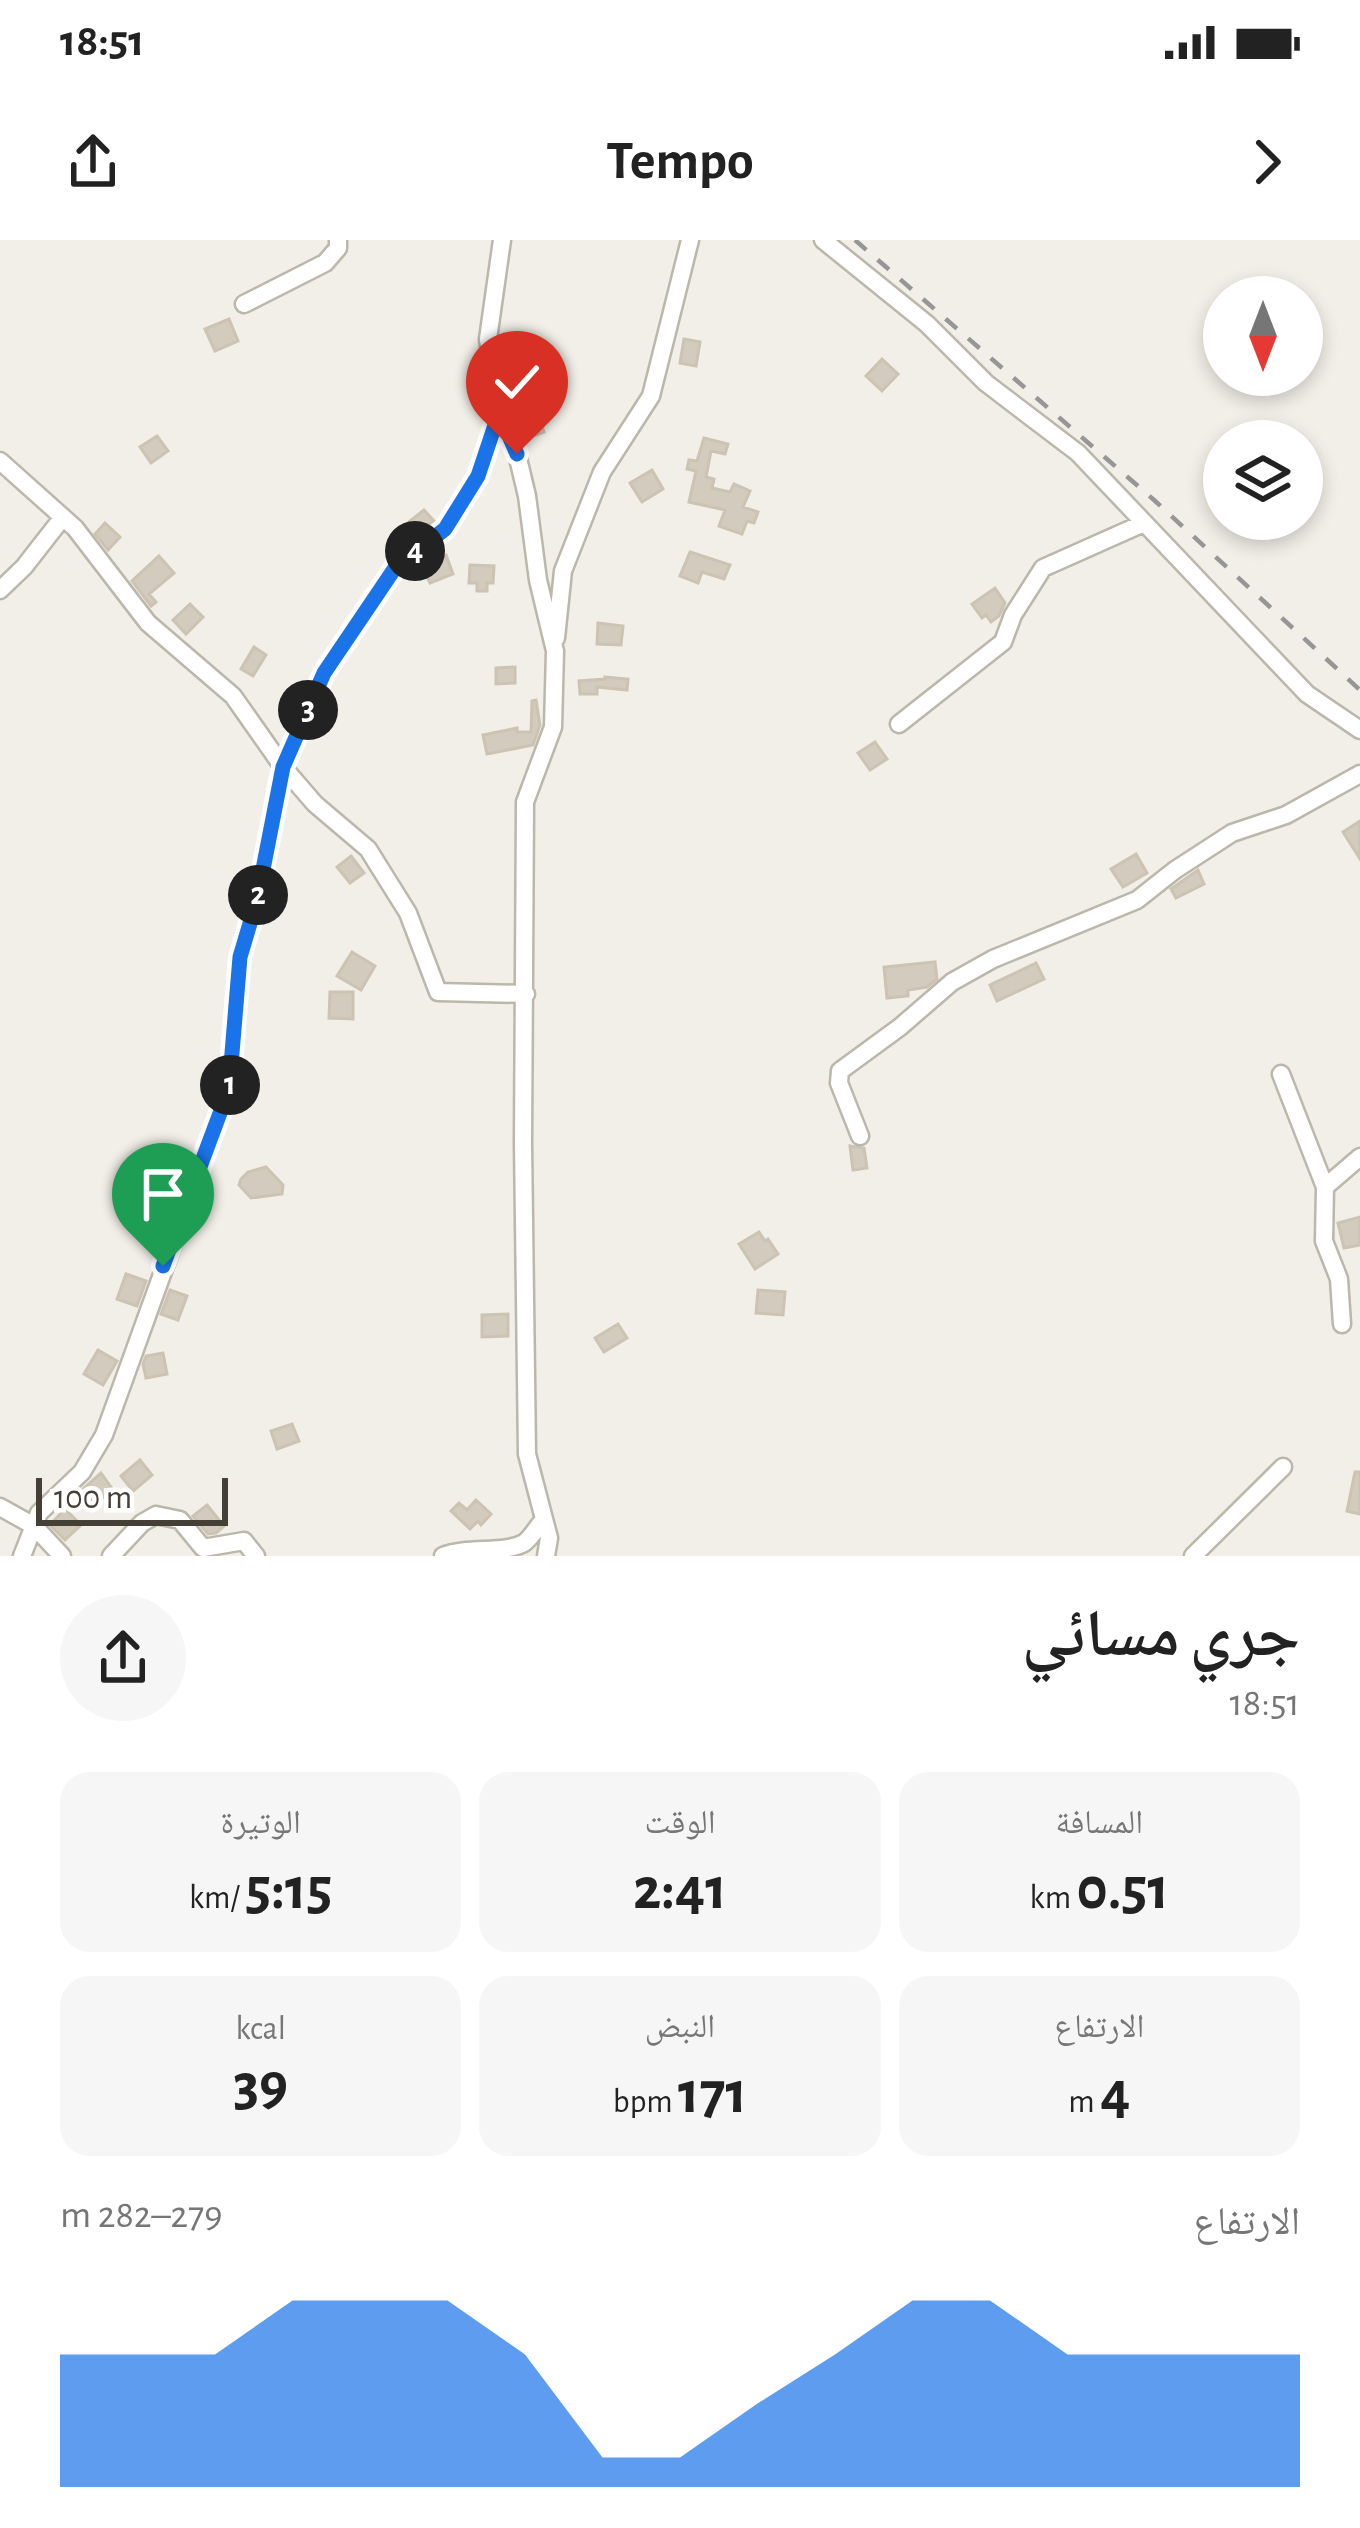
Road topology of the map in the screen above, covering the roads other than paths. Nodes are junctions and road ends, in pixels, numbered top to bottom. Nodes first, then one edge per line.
1 (338, 240) edge
2 (502, 240) edge
3 (690, 240) edge
4 (823, 240) edge
5 (244, 304) dead end
6 (499, 413) junction
7 (0, 461) edge
8 (63, 517) junction
9 (1144, 523) junction
10 (0, 590) edge
11 (555, 651) junction
12 (899, 724) dead end
13 (1360, 730) edge
14 (283, 767) junction
15 (1360, 774) edge
16 (526, 994) junction
17 (1281, 1074) dead end
18 (860, 1136) dead end
19 (1360, 1157) edge
20 (1325, 1187) junction
21 (1342, 1324) dead end
22 (1283, 1467) dead end
23 (0, 1507) edge
24 (544, 1519) junction
25 (34, 1526) junction
26 (22, 1556) edge
27 (62, 1556) edge
28 (111, 1556) edge
29 (256, 1556) edge
30 (443, 1556) edge
31 (546, 1556) edge
32 (1193, 1556) edge

1 - 5 street
2 - 6 street
3 - 11 street
4 - 9 street
6 - 11 street
6 - 14 street
7 - 8 street
8 - 10 street
8 - 14 street
9 - 12 street
9 - 13 street
11 - 16 street
14 - 16 street
14 - 25 street
15 - 18 street
16 - 24 street
17 - 20 street
19 - 20 street
20 - 21 street
22 - 32 street
23 - 25 street
24 - 30 street
24 - 31 street
25 - 26 street
25 - 27 street
28 - 29 street

